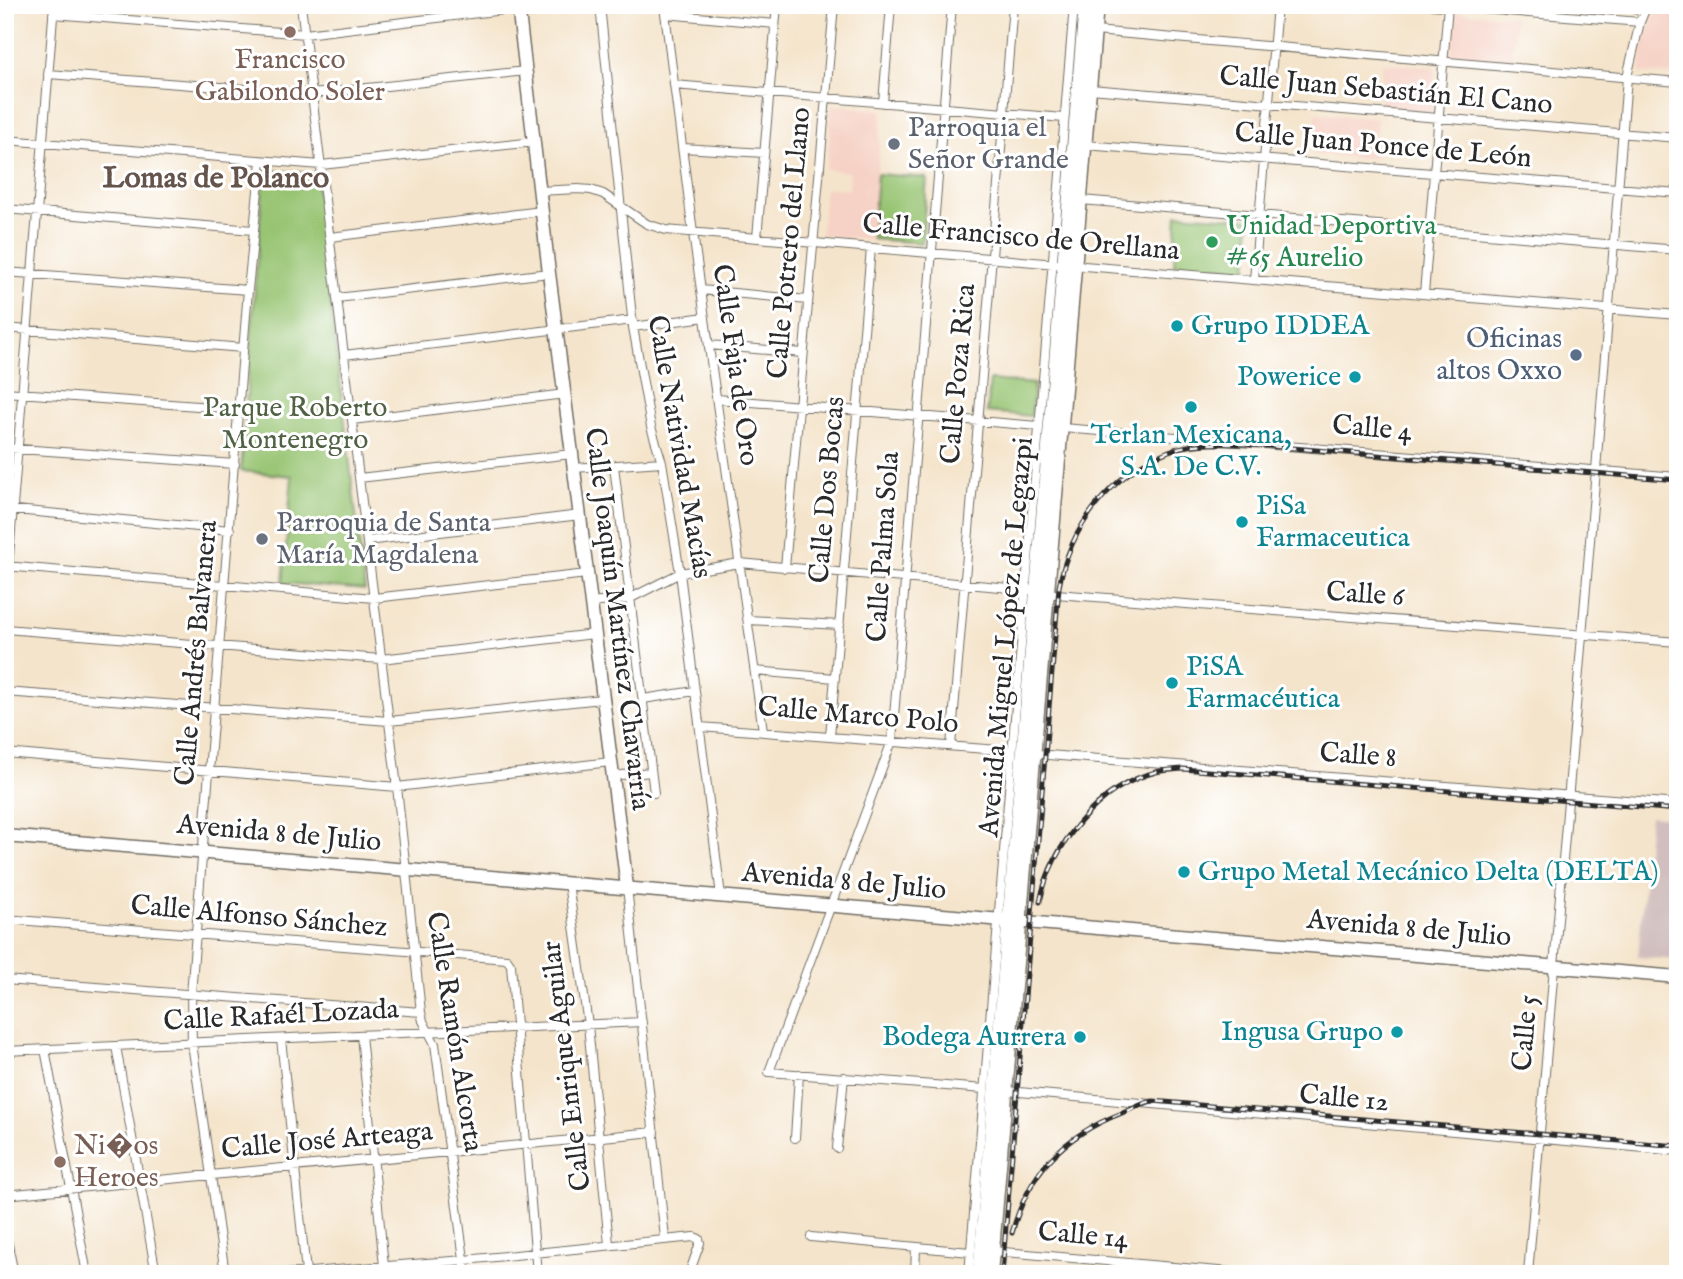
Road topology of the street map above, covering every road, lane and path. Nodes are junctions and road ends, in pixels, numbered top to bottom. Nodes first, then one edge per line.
1 (302, 5) edge
2 (600, 5) edge
3 (776, 5) edge
4 (834, 5) edge
5 (891, 5) edge
6 (952, 5) edge
7 (1013, 5) edge
8 (1074, 5) edge
9 (1085, 5) edge
10 (1097, 5) edge
11 (1277, 5) edge
12 (1432, 5) edge
13 (1628, 5) edge
14 (1448, 6) edge
15 (518, 7) edge
16 (1646, 9) edge
17 (54, 10) edge
18 (664, 10) edge
19 (1640, 22) junction
20 (775, 24) junction
21 (1095, 31) junction
22 (305, 34) junction
23 (1273, 47) junction
24 (1443, 61) junction
25 (526, 71) junction
26 (48, 74) junction
27 (1627, 77) junction
28 (1678, 82) edge
29 (674, 85) junction
30 (1090, 89) junction
31 (312, 93) junction
32 (769, 93) junction
33 (826, 98) junction
34 (883, 103) junction
35 (1269, 104) junction
36 (943, 108) junction
37 (1004, 113) junction
38 (1064, 118) junction
39 (1439, 119) junction
40 (1622, 134) junction
41 (1678, 138) edge
42 (5, 140) edge
43 (534, 142) junction
44 (43, 144) junction
45 (1086, 145) junction
46 (682, 148) junction
47 (764, 153) junction
48 (1264, 159) junction
49 (261, 161) junction
50 (321, 165) junction
51 (1434, 173) junction
52 (1618, 187) junction
53 (539, 191) junction
54 (1678, 193) edge
55 (1081, 200) junction
56 (620, 205) junction
57 (5, 209) edge
58 (36, 211) junction
59 (542, 211) junction
60 (1259, 215) junction
61 (1430, 229) junction
62 (253, 230) junction
63 (693, 233) junction
64 (330, 237) junction
65 (757, 238) junction
66 (813, 243) junction
67 (1613, 244) junction
68 (871, 248) junction
69 (1678, 250) edge
70 (931, 253) junction
71 (991, 258) junction
72 (1064, 264) junction
73 (5, 272) edge
74 (549, 273) junction
75 (31, 274) junction
76 (1254, 280) junction
77 (248, 290) junction
78 (701, 290) junction
79 (1424, 294) junction
80 (337, 298) junction
81 (808, 300) junction
82 (1608, 309) junction
83 (1678, 315) edge
84 (705, 317) junction
85 (633, 323) junction
86 (5, 328) edge
87 (27, 330) junction
88 (556, 331) junction
89 (709, 345) junction
90 (243, 348) junction
91 (803, 353) junction
92 (344, 355) junction
93 (5, 392) edge
94 (21, 393) junction
95 (565, 394) junction
96 (717, 399) junction
97 (799, 406) junction
98 (239, 409) junction
99 (858, 411) junction
100 (918, 416) junction
101 (352, 420) junction
102 (978, 421) junction
103 (1040, 426) junction
104 (1062, 428) junction
105 (5, 448) edge
106 (17, 449) junction
107 (572, 454) junction
108 (662, 463) junction
109 (235, 464) junction
110 (614, 466) junction
111 (574, 468) junction
112 (1596, 470) junction
113 (1678, 477) edge
114 (359, 478) junction
115 (9, 509) edge
116 (580, 515) junction
117 (230, 530) junction
118 (367, 541) junction
119 (740, 563) junction
120 (6, 566) edge
121 (785, 568) junction
122 (680, 573) junction
123 (844, 573) junction
124 (587, 574) junction
125 (904, 578) junction
126 (965, 583) junction
127 (224, 586) junction
128 (1037, 591) junction
129 (374, 598) junction
130 (629, 599) junction
131 (591, 603) junction
132 (5, 604) edge
133 (748, 621) junction
134 (840, 625) junction
135 (5, 629) edge
136 (594, 634) junction
137 (1581, 634) junction
138 (1678, 642) edge
139 (220, 646) junction
140 (381, 659) junction
141 (755, 671) junction
142 (835, 678) junction
143 (695, 691) junction
144 (5, 692) edge
145 (602, 699) junction
146 (643, 699) junction
147 (215, 708) junction
148 (389, 721) junction
149 (1031, 724) junction
150 (700, 727) junction
151 (763, 731) junction
152 (831, 736) junction
153 (892, 741) junction
154 (951, 746) junction
155 (1012, 751) junction
156 (5, 753) edge
157 (1035, 754) junction
158 (611, 769) junction
159 (210, 771) junction
160 (651, 772) junction
161 (397, 787) junction
162 (654, 793) dead end
163 (1569, 795) junction
164 (1678, 804) edge
165 (5, 836) edge
166 (203, 853) junction
167 (405, 870) junction
168 (568, 883) junction
169 (626, 887) junction
170 (721, 896) junction
171 (831, 905) junction
172 (5, 919) edge
173 (1009, 920) junction
174 (196, 934) junction
175 (414, 953) junction
176 (1555, 966) junction
177 (1678, 977) edge
178 (5, 980) edge
179 (191, 994) junction
180 (421, 1012) junction
181 (642, 1022) junction
182 (588, 1025) junction
183 (515, 1028) junction
184 (430, 1032) junction
185 (361, 1035) junction
186 (281, 1039) junction
187 (192, 1043) junction
188 (116, 1046) junction
189 (45, 1049) junction
190 (5, 1051) edge
191 (799, 1074) junction
192 (844, 1077) junction
193 (984, 1089) junction
194 (1007, 1091) junction
195 (654, 1132) junction
196 (599, 1137) junction
197 (795, 1138) dead end
198 (1541, 1140) junction
199 (524, 1145) junction
200 (837, 1148) dead end
201 (1678, 1151) edge
202 (451, 1152) junction
203 (374, 1159) junction
204 (293, 1167) junction
205 (212, 1174) junction
206 (140, 1181) junction
207 (71, 1188) junction
208 (5, 1195) edge
209 (5, 1230) edge
210 (811, 1237) dead end
211 (665, 1238) junction
212 (609, 1244) junction
213 (916, 1247) junction
214 (993, 1251) junction
215 (970, 1252) junction
216 (534, 1253) junction
217 (465, 1260) junction
218 (384, 1266) junction
219 (306, 1272) edge
220 (14, 1274) edge
221 (87, 1274) edge
222 (156, 1274) edge
223 (225, 1274) edge
224 (285, 1274) edge
225 (466, 1274) edge
226 (537, 1274) edge
227 (689, 1274) edge
228 (915, 1274) edge
229 (969, 1274) edge
230 (979, 1274) edge
231 (991, 1274) edge
232 (1252, 1274) edge
233 (1528, 1274) edge

1 - 22 street, Calle Ramón Alcorta
2 - 56 street, Calle Natividad Macías
3 - 20 street
4 - 33 street, Calle Potrero del Llano
5 - 34 street
6 - 36 street, Calle Palma Sola
7 - 37 street, Calle Poza Rica
8 - 38 street, Avenida Miguel López de Legazpi
9 - 72 main road, Avenida Miguel López de Legazpi
10 - 21 main road, Avenida Miguel López de Legazpi
11 - 23 street
12 - 14 street
13 - 16 street
14 - 19 street
14 - 24 street
15 - 22 street
15 - 25 main road, Calle Joaquín Martínez Chavarría
16 - 19 street, Calle 5
17 - 22 street
17 - 26 street
18 - 20 street
18 - 29 street, Calle Faja de Oro
19 - 27 street, Calle 5
20 - 32 street
21 - 23 street
21 - 30 main road, Avenida Miguel López de Legazpi
22 - 31 street, Calle Ramón Alcorta
23 - 24 street
23 - 35 street
24 - 27 street
24 - 39 street
25 - 31 street
25 - 43 main road, Calle Joaquín Martínez Chavarría
26 - 31 street
26 - 44 street
27 - 28 street
27 - 40 street, Calle 5
29 - 32 street
29 - 46 street, Calle Faja de Oro
30 - 35 street, Calle Juan Sebastián El Cano
30 - 45 main road, Avenida Miguel López de Legazpi
31 - 50 street, Calle Ramón Alcorta
32 - 33 street
32 - 47 street
33 - 34 street
33 - 66 street, Calle Potrero del Llano
34 - 36 street
35 - 39 street, Calle Juan Sebastián El Cano
35 - 48 street
36 - 37 street
36 - 70 street, Calle Palma Sola
37 - 38 street
37 - 71 street, Calle Poza Rica
38 - 72 street, Avenida Miguel López de Legazpi
39 - 40 street, Calle Juan Sebastián El Cano
39 - 51 street
40 - 41 street, Calle Juan Sebastián El Cano
40 - 52 street, Calle 5
42 - 44 street
43 - 50 street
43 - 53 main road, Calle Joaquín Martínez Chavarría
44 - 49 street
44 - 58 street
45 - 48 street, Calle Juan Ponce de León
45 - 55 main road, Avenida Miguel López de Legazpi
46 - 47 street
46 - 63 street, Calle Faja de Oro
47 - 65 street
48 - 51 street, Calle Juan Ponce de León
48 - 60 street
49 - 50 street
49 - 62 street, Calle Andrés Balvanera
50 - 64 street, Calle Ramón Alcorta
51 - 52 street, Calle Juan Ponce de León
51 - 61 street
52 - 54 street, Calle Juan Ponce de León
52 - 67 street, Calle 5
53 - 56 street, Calle Francisco de Orellana
53 - 59 main road, Calle Joaquín Martínez Chavarría
55 - 60 street
55 - 72 main road, Avenida Miguel López de Legazpi
56 - 63 street, Calle Francisco de Orellana
56 - 85 street, Calle Natividad Macías
57 - 58 street
58 - 62 street
58 - 75 street
59 - 64 street
59 - 74 main road, Calle Joaquín Martínez Chavarría
60 - 61 street
60 - 76 street
61 - 67 street
61 - 79 street
62 - 77 street, Calle Andrés Balvanera
63 - 65 street, Calle Francisco de Orellana
63 - 78 street, Calle Faja de Oro
64 - 80 street, Calle Ramón Alcorta
65 - 66 street, Calle Francisco de Orellana
66 - 68 street, Calle Francisco de Orellana
66 - 81 street, Calle Potrero del Llano
67 - 69 street
67 - 82 street, Calle 5
68 - 70 street, Calle Francisco de Orellana
68 - 99 street, Calle Dos Bocas
70 - 71 street, Calle Francisco de Orellana
70 - 100 street, Calle Palma Sola
71 - 72 street, Calle Francisco de Orellana
71 - 102 street, Calle Poza Rica
72 - 76 street, Calle Francisco de Orellana
72 - 103 street, Avenida Miguel López de Legazpi
72 - 104 main road, Avenida Miguel López de Legazpi
72 - 128 main road, Avenida Miguel López de Legazpi
73 - 75 street
74 - 80 street
74 - 88 main road, Calle Joaquín Martínez Chavarría
75 - 77 street
75 - 87 street
76 - 79 street, Calle Francisco de Orellana
77 - 90 street, Calle Andrés Balvanera
78 - 81 street
78 - 84 street, Calle Faja de Oro
79 - 82 street, Calle Francisco de Orellana
80 - 92 street, Calle Ramón Alcorta
81 - 91 street, Calle Potrero del Llano
82 - 83 street, Calle Francisco de Orellana
82 - 112 street, Calle 5
84 - 85 street
84 - 89 street, Calle Faja de Oro
85 - 88 street
85 - 108 street, Calle Natividad Macías
86 - 87 street
87 - 90 street
87 - 94 street
88 - 92 street
88 - 95 main road, Calle Joaquín Martínez Chavarría
89 - 91 street
89 - 96 street, Calle Faja de Oro
90 - 98 street, Calle Andrés Balvanera
91 - 97 street, Calle Potrero del Llano
92 - 101 street, Calle Ramón Alcorta
93 - 94 street
94 - 98 street
94 - 106 street
95 - 101 street
95 - 107 main road, Calle Joaquín Martínez Chavarría
96 - 97 street
96 - 119 street, Calle Faja de Oro
97 - 99 street
97 - 121 street, Calle Potrero del Llano
98 - 109 street, Calle Andrés Balvanera
99 - 100 street
99 - 123 street, Calle Dos Bocas
100 - 102 street
100 - 125 street, Calle Palma Sola
101 - 114 street, Calle Ramón Alcorta
102 - 103 street
102 - 126 street, Calle Poza Rica
103 - 128 street, Avenida Miguel López de Legazpi
104 - 112 street, Calle 4
104 - 128 main road, Avenida Miguel López de Legazpi
105 - 106 street
106 - 109 street
106 - 115 street
107 - 111 main road, Calle Joaquín Martínez Chavarría
107 - 114 street
108 - 110 street
108 - 122 street, Calle Natividad Macías
109 - 117 street, Calle Andrés Balvanera
110 - 111 street
110 - 130 street
111 - 116 main road, Calle Joaquín Martínez Chavarría
112 - 113 street, Calle 4
112 - 137 street, Calle 5
114 - 118 street, Calle Ramón Alcorta
115 - 117 street
115 - 120 street
116 - 118 street
116 - 124 main road, Calle Joaquín Martínez Chavarría
117 - 127 street, Calle Andrés Balvanera
118 - 129 street, Calle Ramón Alcorta
119 - 121 street, Calle 6
119 - 122 street, Calle 6
119 - 133 street, Calle Faja de Oro
120 - 127 street
120 - 132 street
121 - 123 street, Calle 6
122 - 130 street, Calle 6
122 - 143 street, Calle Natividad Macías
123 - 125 street, Calle 6
123 - 134 street, Calle Dos Bocas
124 - 129 street
124 - 131 main road, Calle Joaquín Martínez Chavarría
125 - 126 street, Calle 6
125 - 153 street, Calle Palma Sola
126 - 128 street, Calle 6
126 - 154 street, Calle Poza Rica
127 - 129 street
127 - 139 street, Calle Andrés Balvanera
128 - 137 street, Calle 6
128 - 149 main road, Avenida Miguel López de Legazpi
128 - 155 street, Avenida Miguel López de Legazpi
129 - 140 street, Calle Ramón Alcorta
130 - 131 street
130 - 146 street
131 - 136 main road, Calle Joaquín Martínez Chavarría
133 - 134 street
133 - 141 street, Calle Faja de Oro
134 - 142 street, Calle Dos Bocas
135 - 139 street
136 - 140 street
136 - 145 main road, Calle Joaquín Martínez Chavarría
137 - 138 street, Calle 6
137 - 163 street, Calle 5
139 - 140 street
139 - 147 street, Calle Andrés Balvanera
140 - 148 street, Calle Ramón Alcorta
141 - 142 street
141 - 151 street, Calle Faja de Oro
142 - 152 street, Calle Dos Bocas
143 - 146 street
143 - 150 street, Calle Natividad Macías
144 - 147 street
145 - 148 street
145 - 158 main road, Calle Joaquín Martínez Chavarría
146 - 160 street
147 - 148 street
147 - 159 street, Calle Andrés Balvanera
148 - 161 street, Calle Ramón Alcorta
149 - 157 main road, Avenida Miguel López de Legazpi
149 - 173 main road, Avenida Miguel López de Legazpi
150 - 151 street, Calle Marco Polo
150 - 170 street, Calle Natividad Macías
151 - 152 street, Calle Marco Polo
152 - 153 street, Calle Marco Polo
153 - 154 street, Calle Marco Polo
153 - 171 street, Calle Palma Sola
154 - 155 street, Calle Marco Polo
155 - 173 street, Avenida Miguel López de Legazpi
156 - 159 street
157 - 163 street, Calle 8
157 - 173 main road, Avenida Miguel López de Legazpi
158 - 160 street
158 - 161 street
158 - 169 main road, Calle Joaquín Martínez Chavarría
159 - 161 street
159 - 166 street, Calle Andrés Balvanera
160 - 162 street
161 - 167 street, Calle Ramón Alcorta
163 - 164 street, Calle 8
163 - 176 street, Calle 5
165 - 166 main road, Avenida 8 de Julio
166 - 167 main road, Avenida 8 de Julio
166 - 174 street, Calle Andrés Balvanera
167 - 168 main road, Avenida 8 de Julio
167 - 175 street, Calle Ramón Alcorta
168 - 169 main road, Avenida 8 de Julio
168 - 182 street, Calle Enrique Aguilar
169 - 170 main road, Avenida 8 de Julio
169 - 181 street, Calle Joaquín Martínez Chavarría
170 - 171 main road, Avenida 8 de Julio
171 - 173 main road, Avenida 8 de Julio
171 - 191 street, Calle Palma Sola
172 - 174 street, Calle Alfonso Sánchez
173 - 176 main road, Avenida 8 de Julio
173 - 193 street, Avenida Miguel López de Legazpi
173 - 194 main road, Avenida Miguel López de Legazpi
173 - 230 main road, Avenida Miguel López de Legazpi
174 - 175 street, Calle Alfonso Sánchez
174 - 179 street, Calle Andrés Balvanera
175 - 180 street, Calle Ramón Alcorta
175 - 183 street, Calle Alfonso Sánchez
176 - 177 main road, Avenida 8 de Julio
176 - 198 street, Calle 5
178 - 179 street
179 - 180 street
179 - 187 street, Calle Andrés Balvanera
180 - 184 street, Calle Ramón Alcorta
181 - 182 street, Calle Rafaél Lozada
181 - 195 street, Calle Joaquín Martínez Chavarría
182 - 183 street, Calle Rafaél Lozada
182 - 196 street, Calle Enrique Aguilar
183 - 184 street, Calle Rafaél Lozada
183 - 199 street
184 - 185 street, Calle Rafaél Lozada
184 - 202 street, Calle Ramón Alcorta
185 - 186 street, Calle Rafaél Lozada
185 - 203 street
186 - 187 street, Calle Rafaél Lozada
186 - 204 street
187 - 188 street, Calle Rafaél Lozada
187 - 205 street, Calle Andrés Balvanera
188 - 189 street, Calle Rafaél Lozada
188 - 206 street
189 - 190 street, Calle Rafaél Lozada
189 - 207 street
191 - 192 street
191 - 197 street
192 - 193 street
192 - 200 street
193 - 215 street, Avenida Miguel López de Legazpi
194 - 198 street, Calle 12
194 - 214 main road, Avenida Miguel López de Legazpi
195 - 196 street, Calle José Arteaga
195 - 211 street, Calle Joaquín Martínez Chavarría
196 - 199 street, Calle José Arteaga
196 - 212 street, Calle Enrique Aguilar
198 - 201 street, Calle 12
198 - 233 street, Calle 5
199 - 202 street, Calle José Arteaga
199 - 216 street
202 - 203 street, Calle José Arteaga
202 - 217 street, Calle Ramón Alcorta
203 - 204 street, Calle José Arteaga
203 - 218 street
204 - 205 street, Calle José Arteaga
204 - 219 street
205 - 206 street, Calle José Arteaga
205 - 223 street, Calle Andrés Balvanera
206 - 207 street, Calle José Arteaga
206 - 222 street
207 - 208 street, Calle José Arteaga
207 - 221 street
209 - 220 street
210 - 213 street
211 - 212 street
211 - 227 street
212 - 216 street
213 - 215 street
213 - 228 street
214 - 231 main road, Avenida Miguel López de Legazpi
214 - 232 street, Calle 14
215 - 229 street, Avenida Miguel López de Legazpi
216 - 217 street
216 - 226 street
217 - 218 street
217 - 225 street, Calle Ramón Alcorta
218 - 219 street
219 - 224 street

